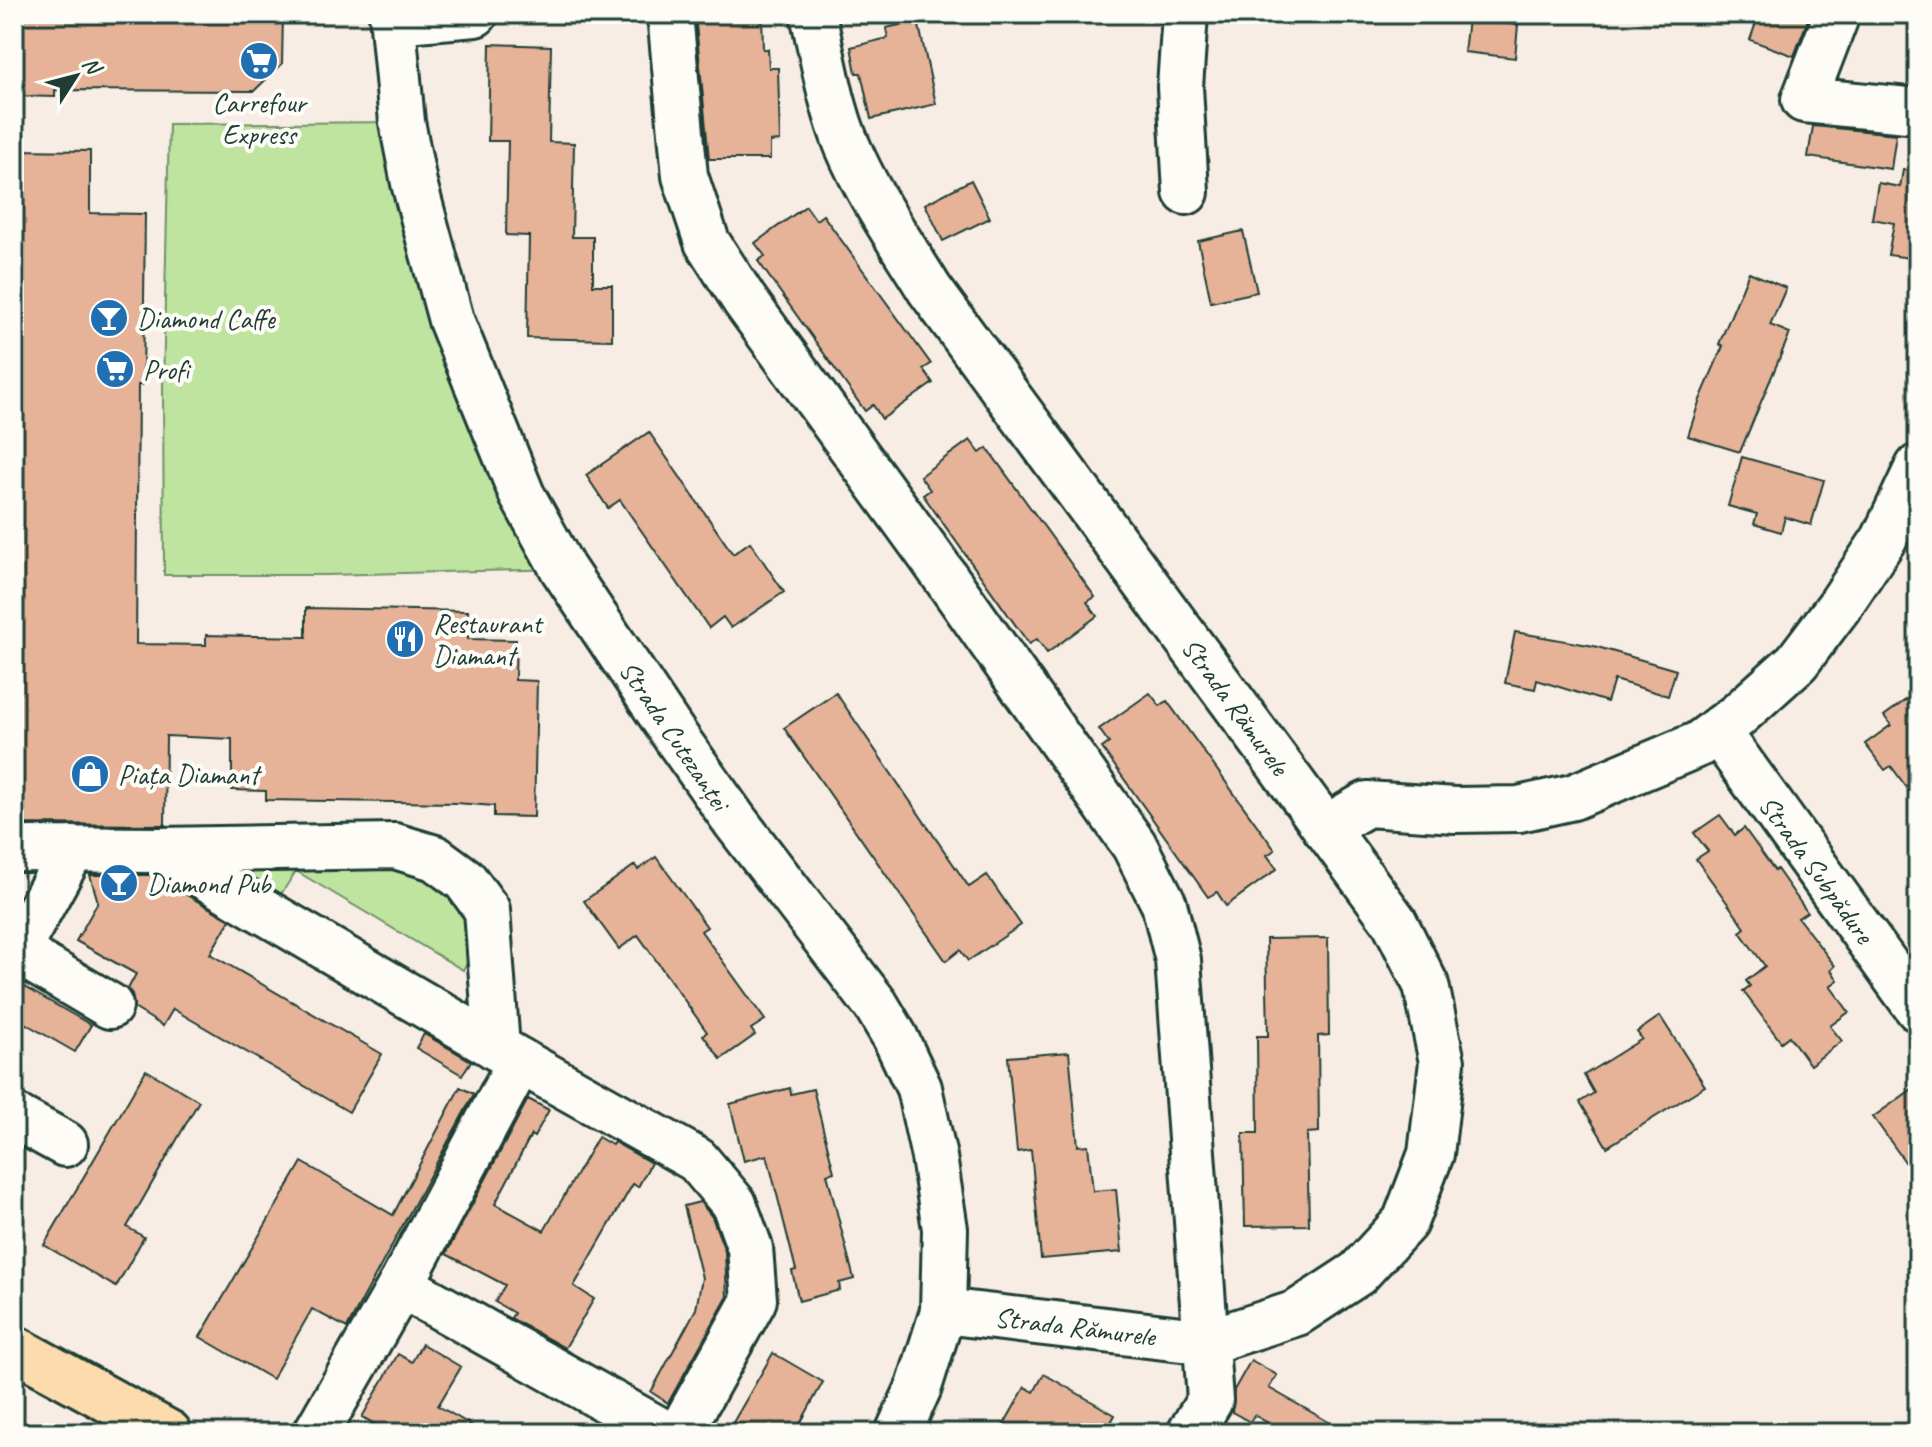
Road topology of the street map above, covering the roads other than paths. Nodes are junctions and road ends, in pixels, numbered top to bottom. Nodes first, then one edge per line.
1 (475, 14) edge
2 (670, 14) edge
3 (813, 14) edge
4 (1185, 14) edge
5 (1837, 14) edge
6 (393, 17) edge
7 (1918, 111) edge
8 (1186, 192) dead end
9 (1918, 467) edge
10 (1717, 730) junction
11 (1325, 828) junction
12 (14, 849) edge
13 (73, 849) junction
14 (159, 850) junction
15 (15, 953) edge
16 (110, 1006) dead end
17 (1918, 1009) edge
18 (509, 1054) junction
19 (14, 1116) edge
20 (65, 1144) dead end
21 (401, 1285) junction
22 (943, 1311) junction
23 (1207, 1342) junction
24 (14, 1348) edge
25 (169, 1433) edge
26 (316, 1433) edge
27 (665, 1433) edge
28 (680, 1433) edge
29 (898, 1433) edge
30 (1190, 1433) edge

1 - 6 street
2 - 23 street
3 - 11 street, Strada Rămurele
4 - 8 street
5 - 7 street
6 - 22 street, Strada Cutezanței
9 - 10 street
10 - 11 street
10 - 17 street, Strada Subpădure
11 - 23 street, Strada Rămurele
12 - 13 street
13 - 14 street
13 - 15 street
14 - 18 street
14 - 18 street
15 - 16 street
18 - 21 street
18 - 28 street
19 - 20 street
21 - 26 street
21 - 27 street
22 - 23 street, Strada Rămurele
22 - 29 street, Strada Cutezanței
23 - 30 street
24 - 25 main road

